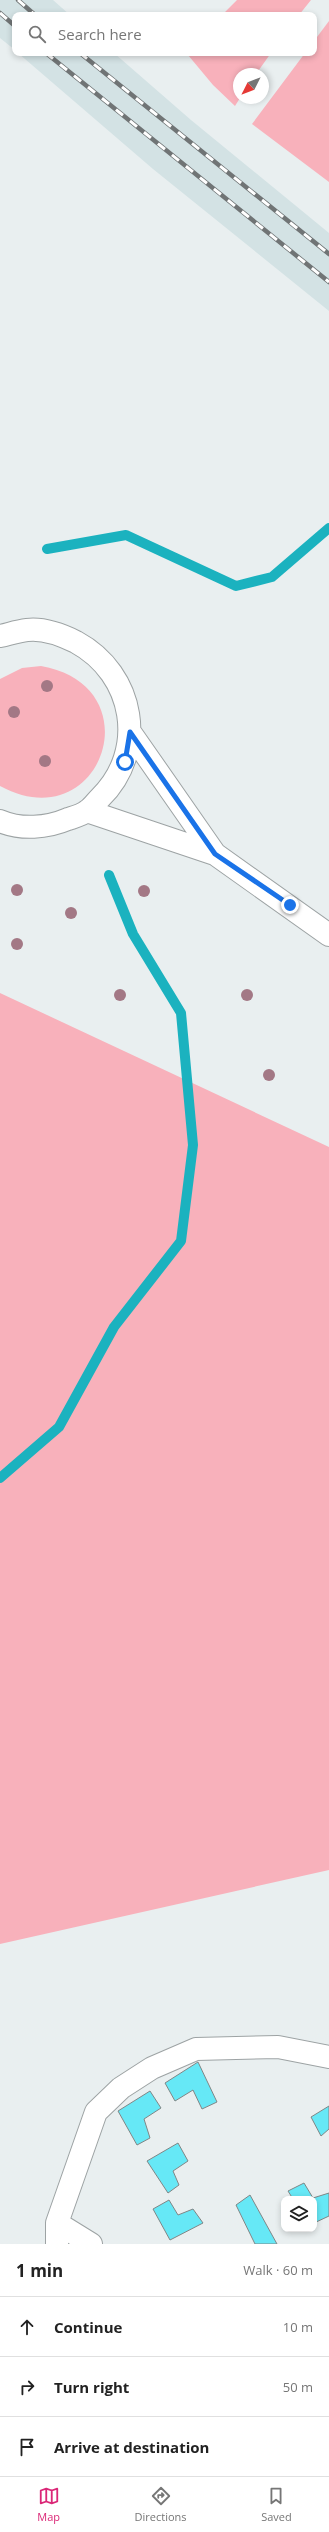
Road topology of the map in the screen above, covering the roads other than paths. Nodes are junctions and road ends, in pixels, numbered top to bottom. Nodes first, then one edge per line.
1 (0, 636) edge
2 (130, 732) junction
3 (87, 811) junction
4 (0, 821) edge
5 (215, 854) junction
6 (329, 935) edge
7 (329, 2057) edge
8 (57, 2234) edge
9 (91, 2244) edge

1 - 2 street
2 - 3 street
2 - 5 street
3 - 4 street
3 - 5 street
5 - 6 street
7 - 8 street
8 - 9 street

